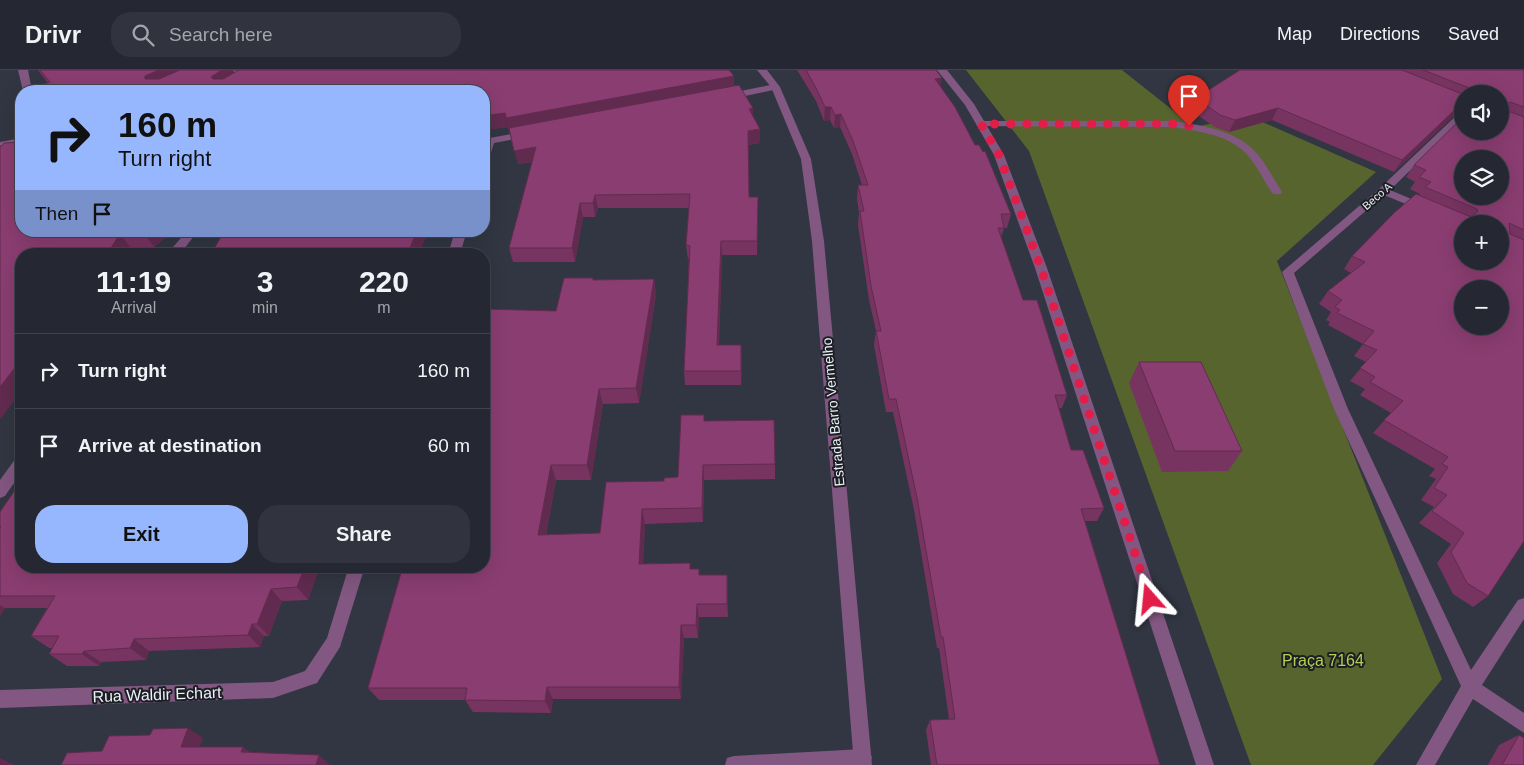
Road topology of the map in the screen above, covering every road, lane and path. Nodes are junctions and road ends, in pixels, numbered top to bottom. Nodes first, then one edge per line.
1 (23, 70) edge
2 (235, 70) edge
3 (762, 70) edge
4 (942, 70) edge
5 (27, 85) edge
6 (235, 85) edge
7 (775, 88) junction
8 (718, 98) edge
9 (1454, 123) edge
10 (981, 124) junction
11 (537, 132) edge
12 (490, 140) edge
13 (15, 142) edge
14 (0, 145) edge
15 (1384, 190) junction
16 (1277, 192) dead end
17 (1436, 214) edge
18 (188, 237) edge
19 (178, 248) edge
20 (15, 471) edge
21 (0, 492) edge
22 (355, 573) edge
23 (1524, 605) edge
24 (1470, 687) junction
25 (0, 699) edge
26 (1524, 724) edge
27 (863, 761) edge
28 (734, 765) edge
29 (1205, 765) edge
30 (1425, 765) edge

1 - 5 street
2 - 6 street
3 - 7 street, Estrada Barro Vermelho
4 - 10 street
7 - 8 street
7 - 27 street, Estrada Barro Vermelho
9 - 15 street, Beco A
10 - 16 street
10 - 29 street
11 - 12 street
13 - 14 street
15 - 17 street
15 - 24 street, Beco A
18 - 19 street
20 - 21 street
22 - 25 street, Rua Waldir Echart
23 - 24 street
24 - 26 street
24 - 30 street
27 - 28 street

